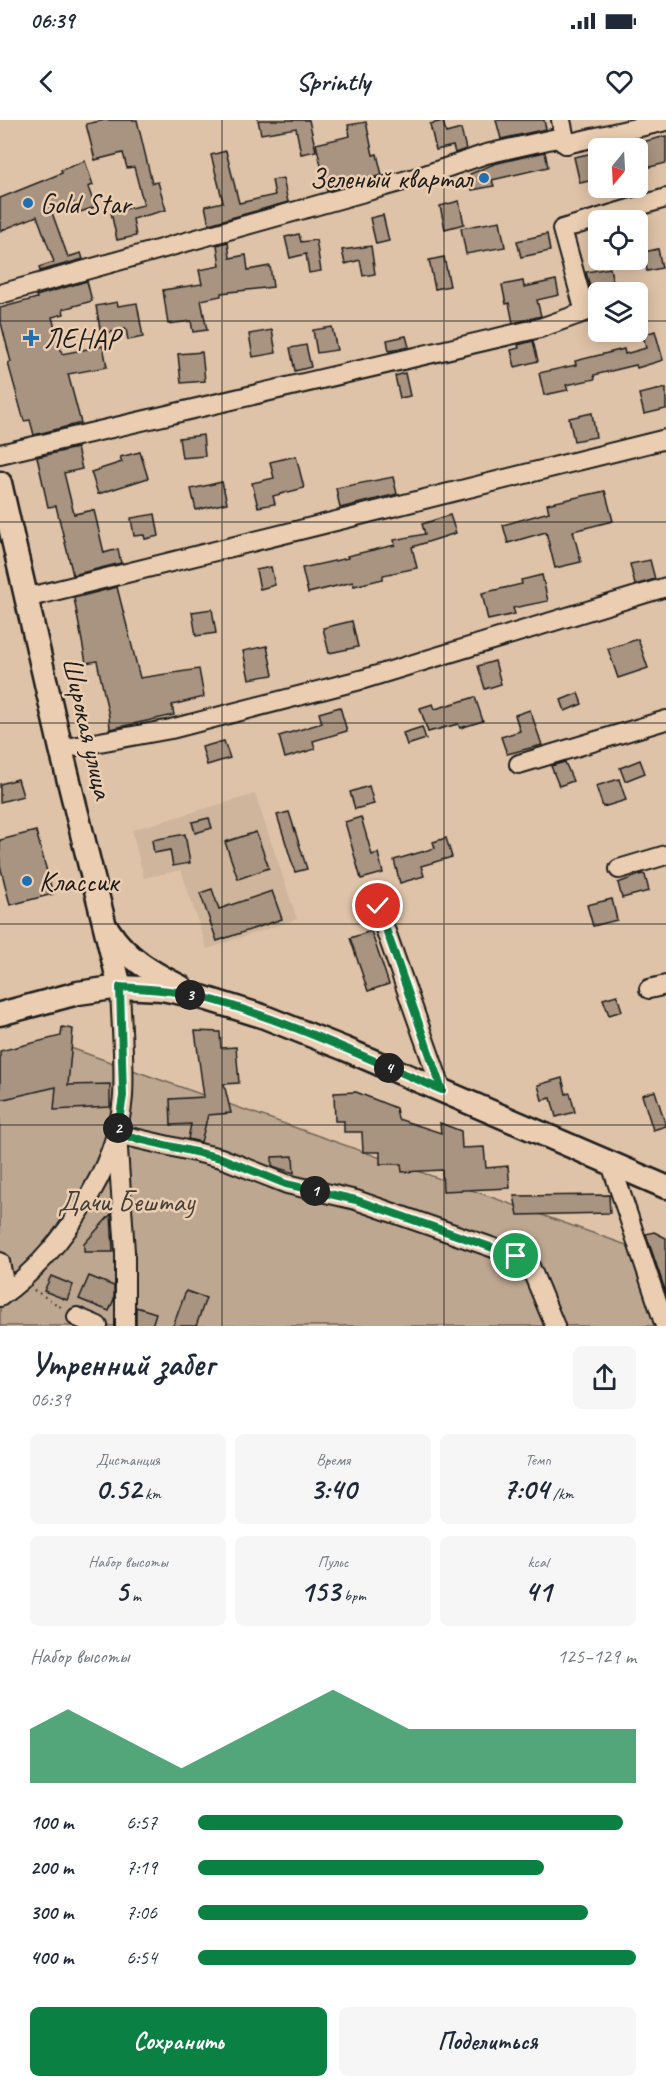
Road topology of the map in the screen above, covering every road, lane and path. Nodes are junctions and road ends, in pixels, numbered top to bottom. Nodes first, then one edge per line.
1 (561, 120) edge
2 (666, 121) edge
3 (566, 144) junction
4 (666, 198) edge
5 (0, 294) edge
6 (666, 439) edge
7 (0, 454) edge
8 (0, 483) edge
9 (666, 587) edge
10 (26, 598) junction
11 (666, 720) edge
12 (62, 749) junction
13 (519, 764) dead end
14 (666, 855) edge
15 (619, 869) dead end
16 (378, 906) dead end
17 (103, 922) junction
18 (120, 987) junction
19 (78, 993) junction
20 (201, 997) junction
21 (0, 1014) edge
22 (442, 1090) junction
23 (117, 1134) junction
24 (611, 1164) junction
25 (666, 1187) edge
26 (0, 1262) edge
27 (9, 1290) edge
28 (77, 1317) joint
29 (98, 1326) edge
30 (125, 1326) edge
31 (555, 1326) edge
32 (665, 1326) edge

1 - 3 lane
2 - 3 lane
3 - 5 lane
4 - 7 lane
6 - 10 lane
8 - 10 main road, Широкая улица
9 - 12 lane
10 - 12 main road, Широкая улица
11 - 13 lane
12 - 17 main road, Широкая улица
14 - 15 lane
16 - 22 lane
17 - 18 main road, Широкая улица
17 - 19 main road
17 - 20 main road
18 - 19 main road
18 - 20 main road
18 - 23 lane
19 - 21 main road
20 - 22 main road
22 - 24 main road
23 - 27 lane
23 - 30 lane
23 - 31 lane
24 - 25 main road
24 - 32 lane
26 - 27 lane
27 - 28 path
28 - 29 lane

